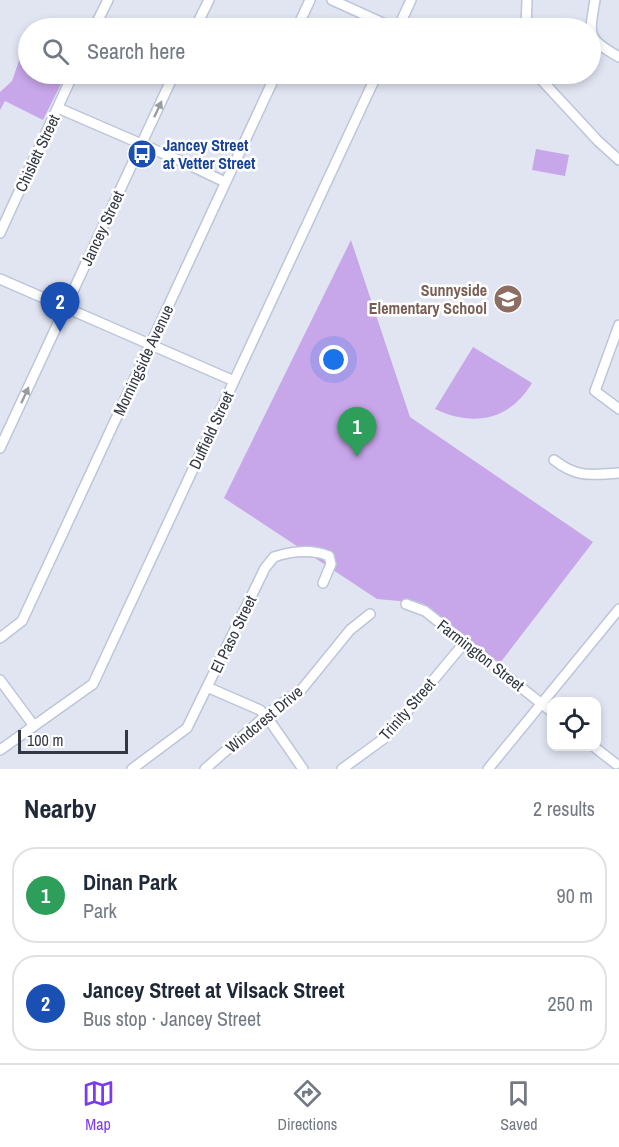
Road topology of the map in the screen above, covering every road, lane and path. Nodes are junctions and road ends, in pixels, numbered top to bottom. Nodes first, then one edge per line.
1 (108, 0) edge
2 (209, 0) edge
3 (310, 0) edge
4 (332, 0) edge
5 (411, 0) edge
6 (526, 0) edge
7 (595, 0) edge
8 (99, 18) edge
9 (200, 18) edge
10 (302, 18) edge
11 (372, 18) edge
12 (403, 18) edge
13 (526, 18) edge
14 (592, 18) edge
15 (601, 46) edge
16 (619, 57) edge
17 (69, 84) edge
18 (169, 84) edge
19 (271, 84) edge
20 (372, 84) edge
21 (545, 84) edge
22 (58, 108) junction
23 (141, 144) junction
24 (619, 160) edge
25 (225, 182) junction
26 (0, 233) edge
27 (0, 279) edge
28 (66, 307) junction
29 (619, 325) edge
30 (151, 344) junction
31 (234, 381) junction
32 (619, 409) edge
33 (0, 448) edge
34 (554, 460) dead end
35 (619, 473) edge
36 (323, 583) dead end
37 (406, 604) dead end
38 (619, 609) edge
39 (370, 614) dead end
40 (0, 638) edge
41 (465, 642) junction
42 (0, 680) edge
43 (207, 687) junction
44 (541, 704) junction
45 (547, 708) edge
46 (265, 716) junction
47 (34, 726) junction
48 (0, 750) edge
49 (598, 751) edge
50 (616, 764) edge
51 (132, 769) edge
52 (205, 769) edge
53 (303, 769) edge
54 (342, 769) edge
55 (488, 769) edge

1 - 8 street
2 - 9 street
3 - 10 street
4 - 11 street
5 - 12 street
6 - 13 street
7 - 14 street
15 - 16 street
17 - 22 street, Chislett Street
23 -> 18 street, Jancey Street
19 - 25 street, Morningside Avenue
20 - 31 street, Duffield Street
21 - 24 street
22 - 23 street
22 - 26 street, Chislett Street
23 - 25 street
23 - 28 street, Jancey Street
25 - 30 street, Morningside Avenue
27 - 28 street
28 - 30 street
33 -> 28 street, Jancey Street
29 - 32 street
30 - 31 street
30 - 40 street, Morningside Avenue
31 - 47 street, Duffield Street
34 - 35 street
36 - 43 street, El Paso Street
37 - 41 street, Farmington Street
38 - 44 street
39 - 46 street, Windcrest Drive
41 - 44 street, Farmington Street
41 - 54 street, Trinity Street
42 - 47 street
43 - 46 street
43 - 51 street, El Paso Street
44 - 45 street, Farmington Street
44 - 55 street
46 - 52 street, Windcrest Drive
46 - 53 street
47 - 48 street, Duffield Street
49 - 50 street

